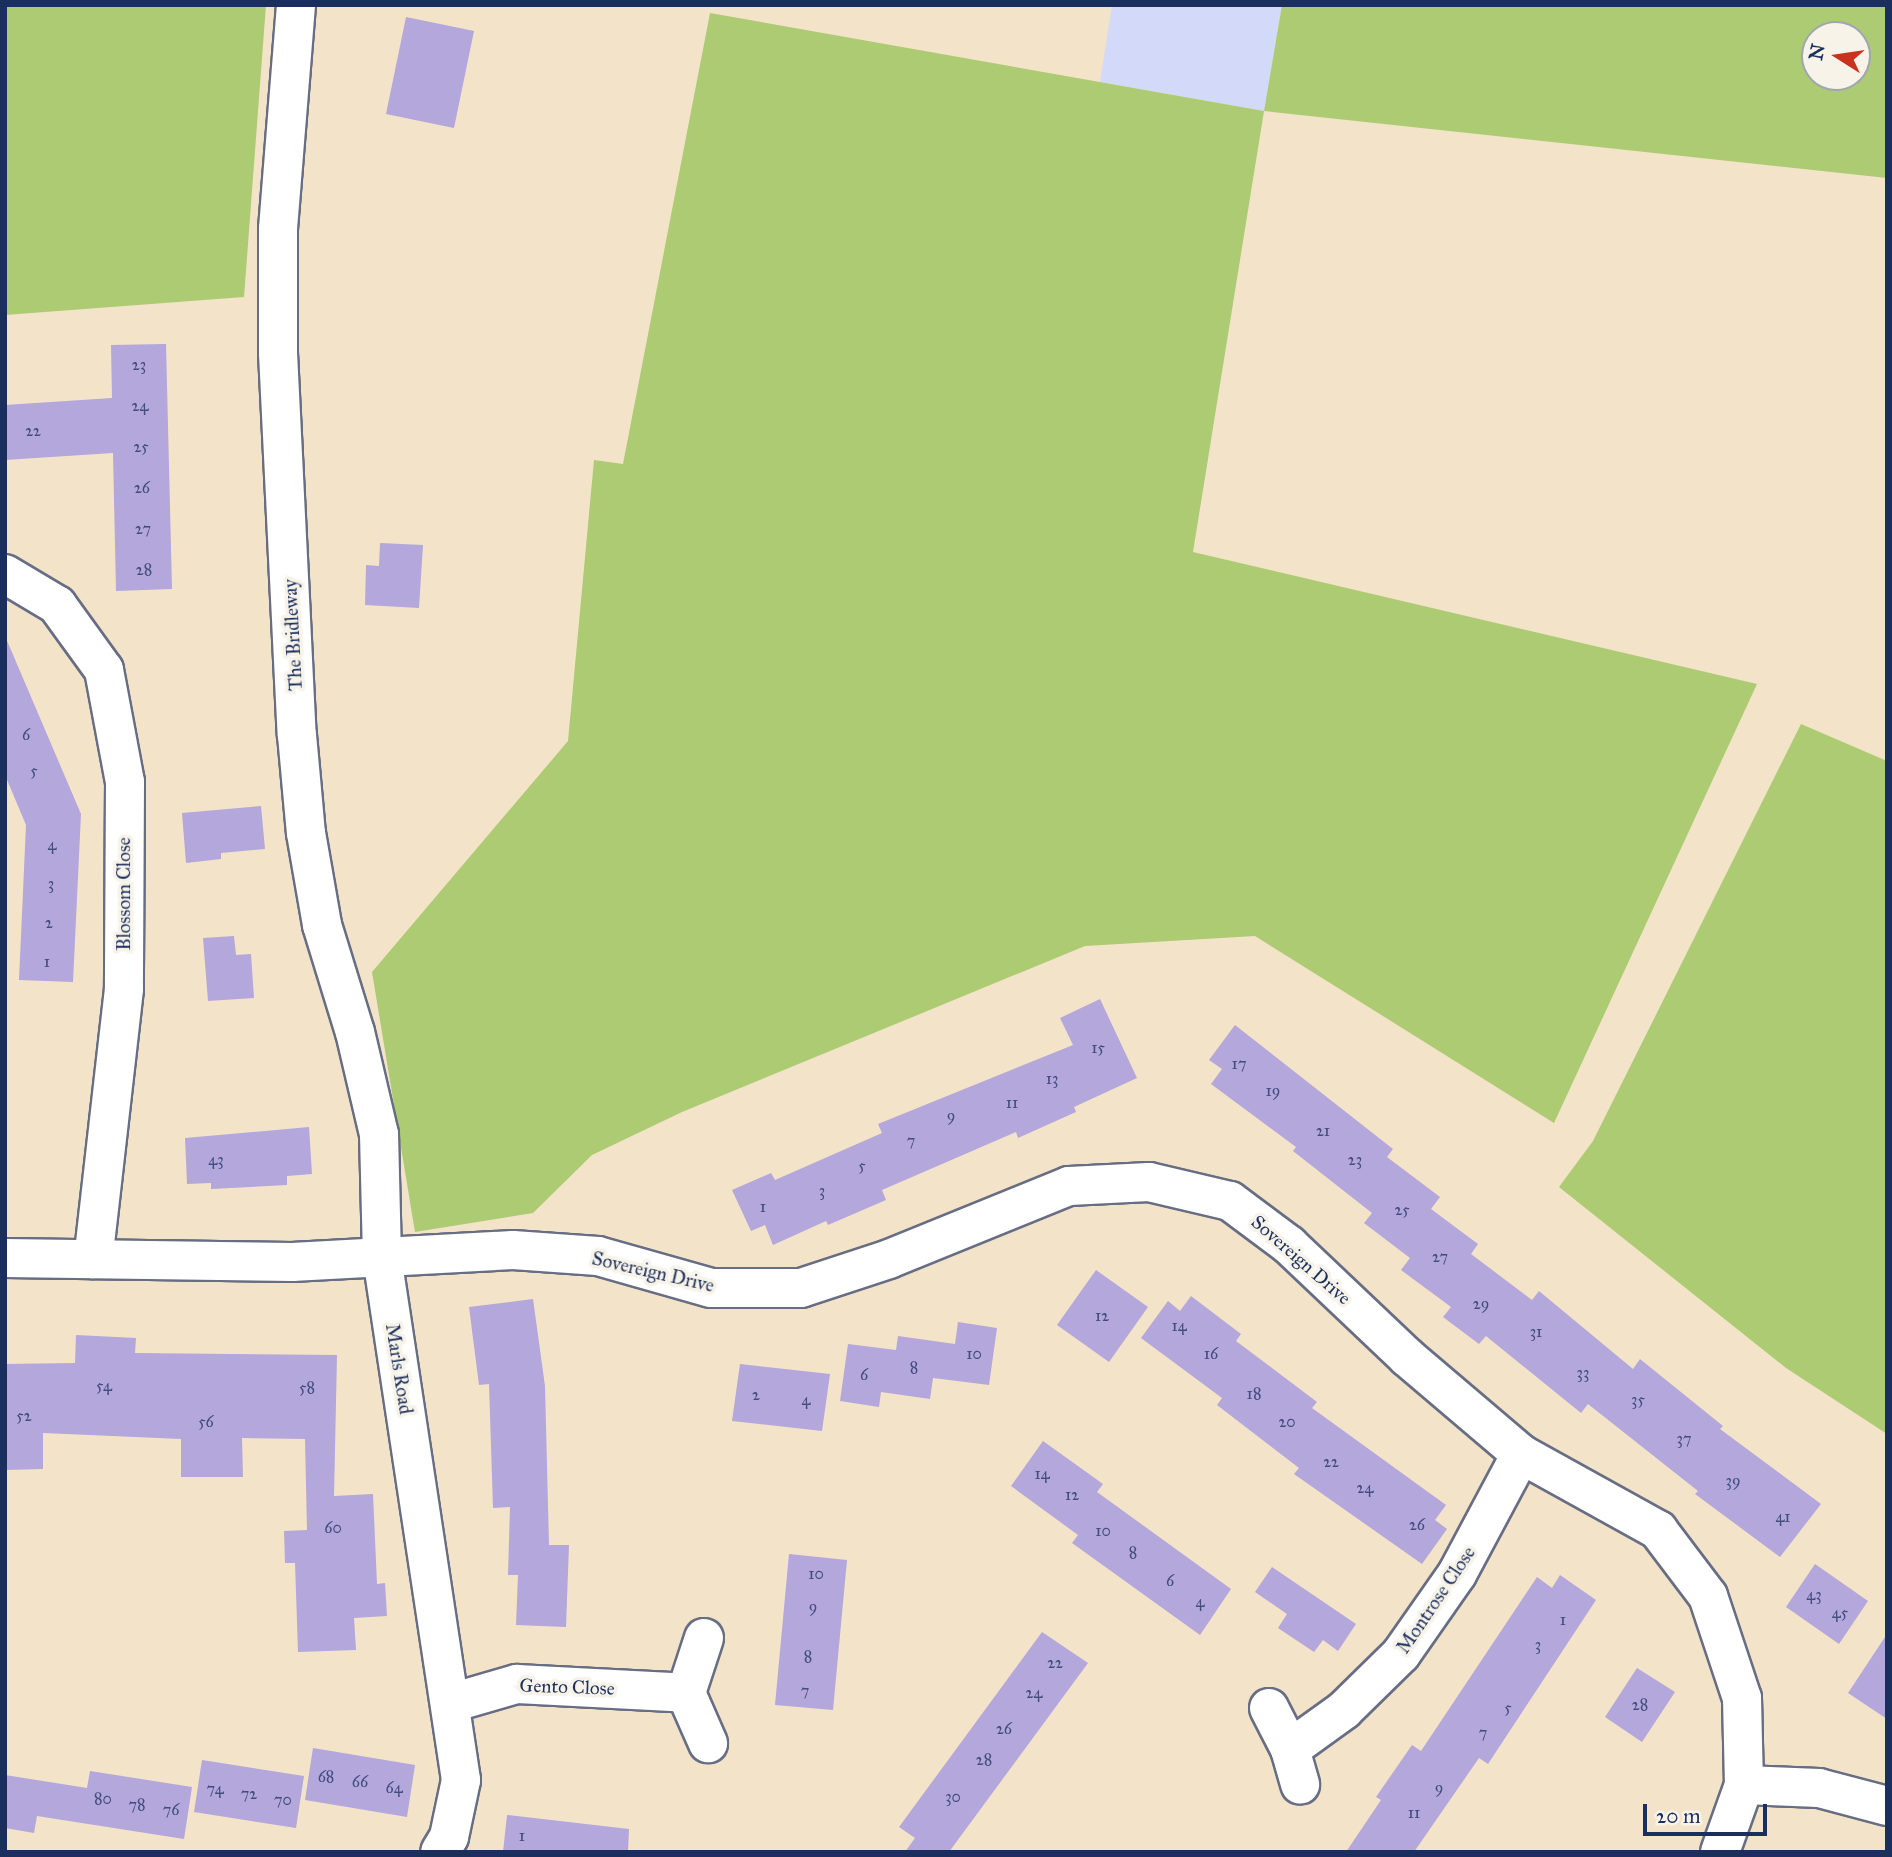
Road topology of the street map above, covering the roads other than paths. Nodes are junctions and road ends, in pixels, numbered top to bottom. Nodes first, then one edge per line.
1 (296, 5) edge
2 (5, 574) edge
3 (382, 1257) junction
4 (5, 1258) edge
5 (93, 1259) junction
6 (1521, 1454) junction
7 (704, 1638) dead end
8 (686, 1693) junction
9 (451, 1703) junction
10 (1269, 1708) dead end
11 (708, 1743) dead end
12 (1290, 1749) junction
13 (1300, 1785) dead end
14 (1744, 1785) junction
15 (1887, 1806) edge
16 (440, 1852) edge
17 (1720, 1852) edge

1 - 3 street, The Bridleway
2 - 5 street, Blossom Close
3 - 5 street
3 - 6 street, Sovereign Drive
3 - 9 street, Marls Road
4 - 5 street
6 - 12 street, Montrose Close
6 - 14 street, Sovereign Drive
7 - 8 street
8 - 9 street, Gento Close
8 - 11 street
9 - 16 street, Marls Road
10 - 12 street
12 - 13 street
14 - 15 street
14 - 17 street, Sovereign Drive

